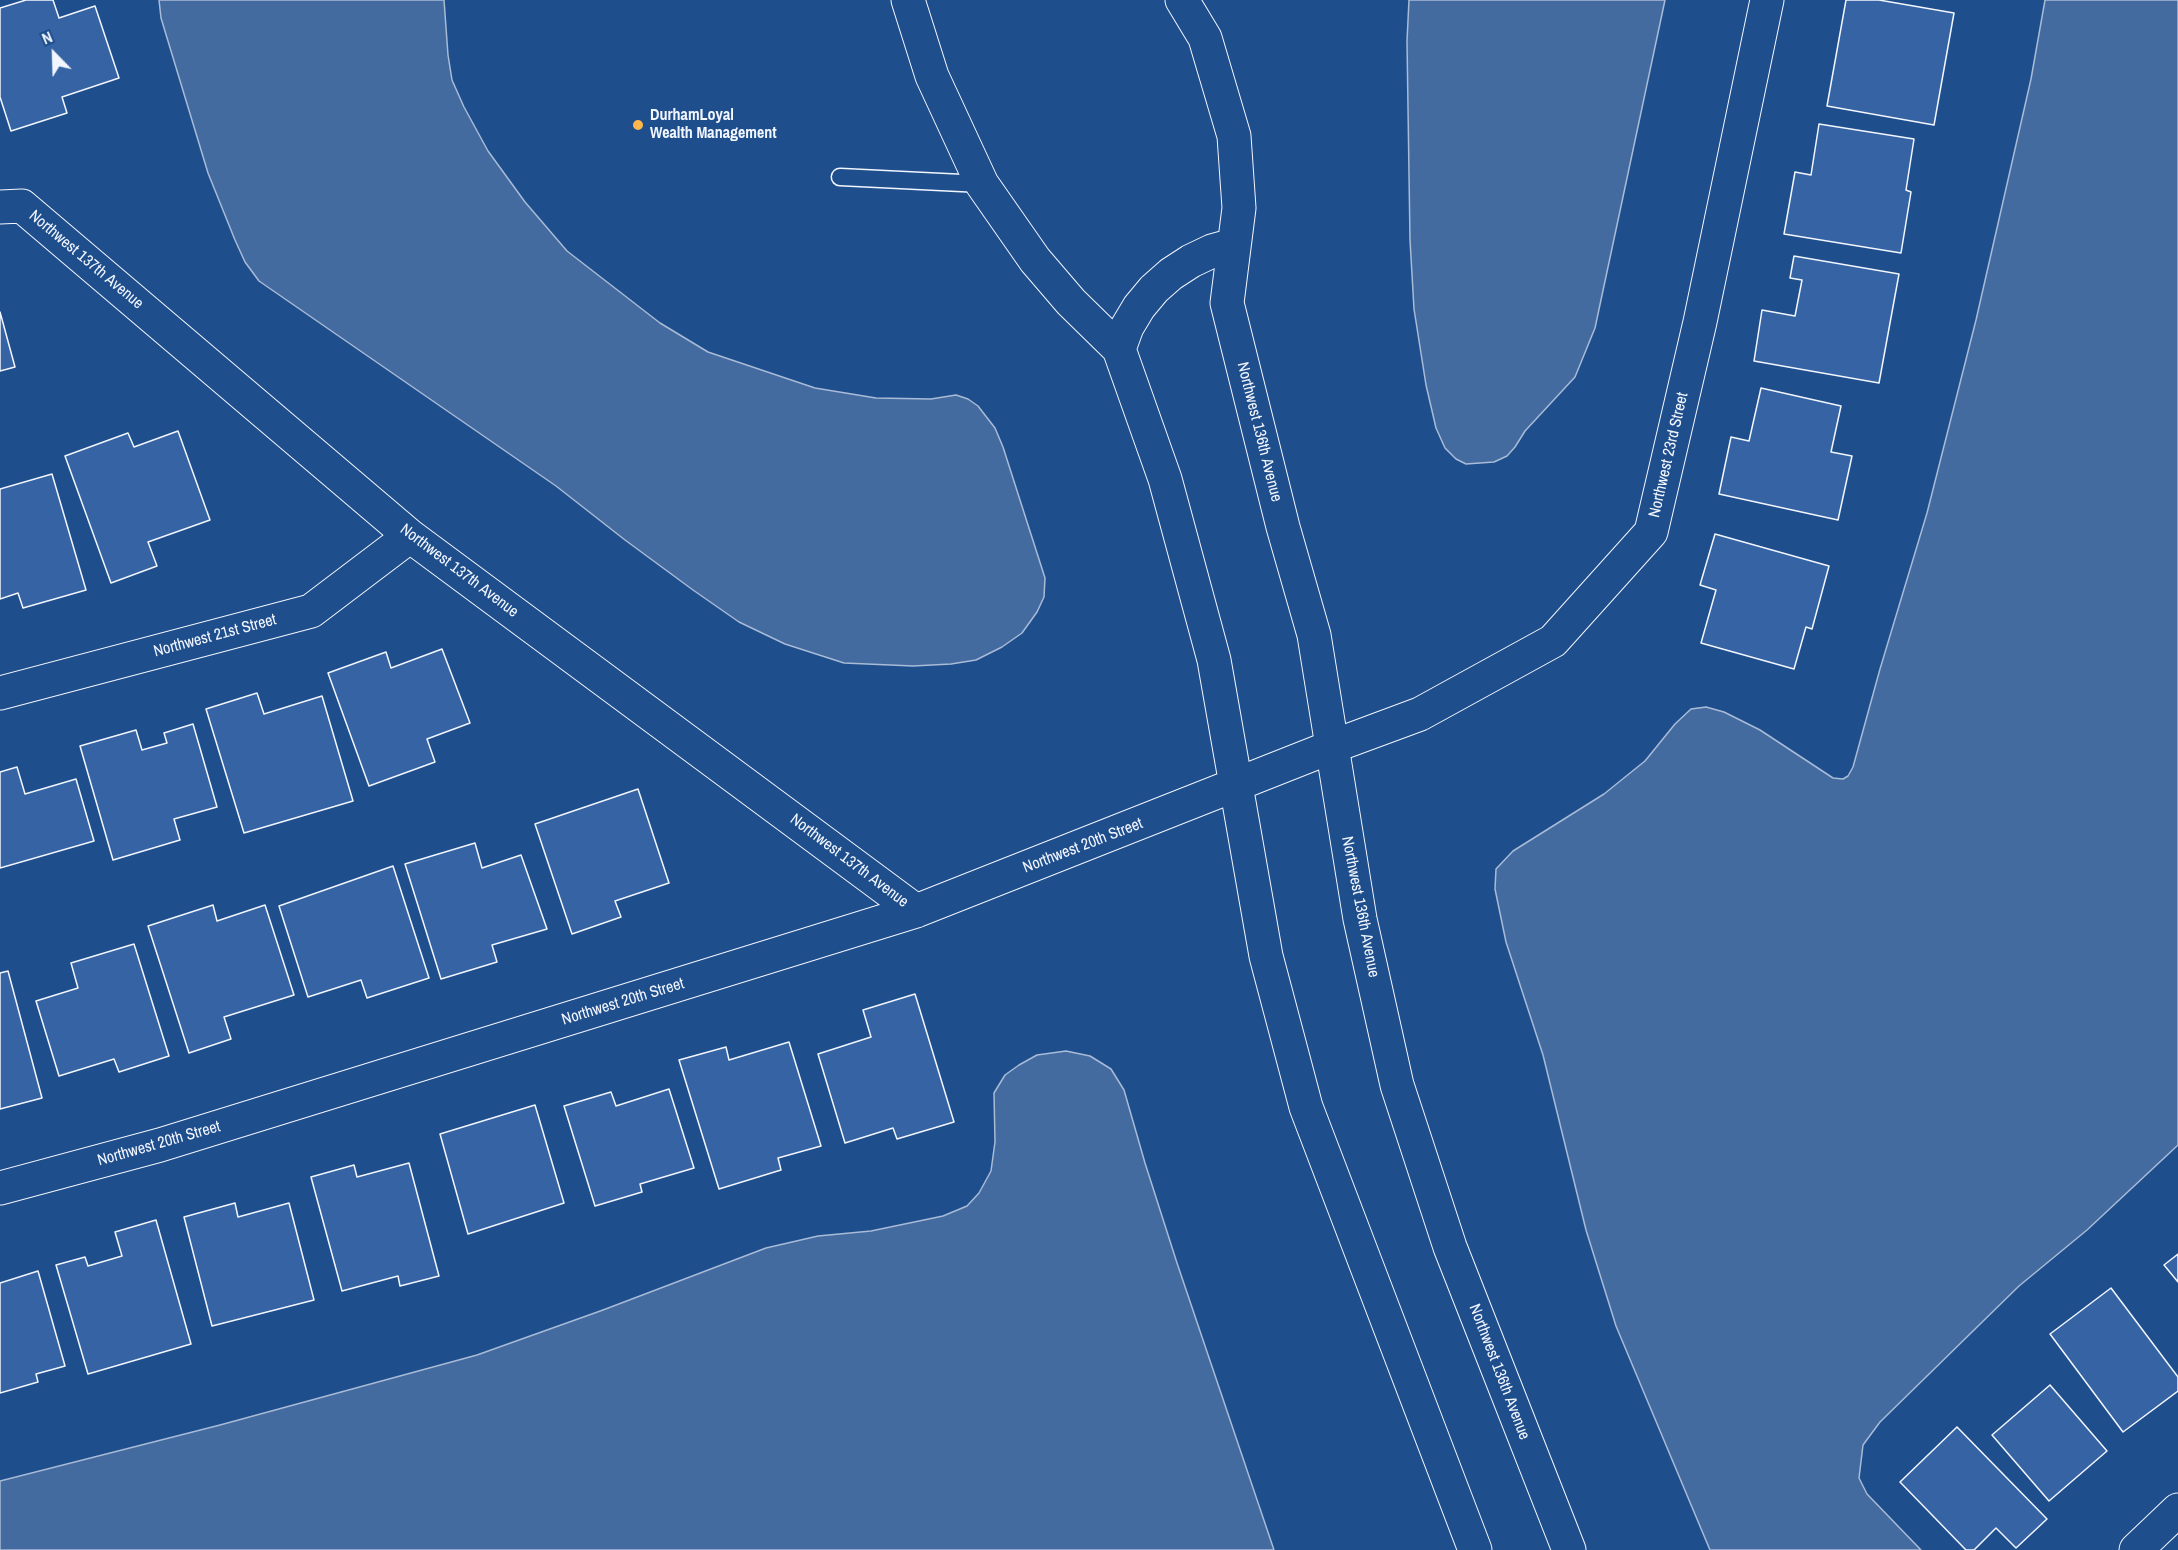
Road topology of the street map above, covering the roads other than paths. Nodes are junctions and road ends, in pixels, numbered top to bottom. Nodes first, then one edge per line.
1 (908, 0) edge
2 (1182, 0) edge
3 (1767, 0) edge
4 (840, 177) dead end
5 (982, 184) junction
6 (11, 206) edge
7 (1234, 245) junction
8 (1119, 349) junction
9 (410, 536) junction
10 (0, 693) edge
11 (1331, 747) junction
12 (1237, 786) junction
13 (916, 911) junction
14 (0, 1188) edge
15 (2178, 1510) edge
16 (1475, 1550) edge
17 (1569, 1550) edge
18 (2136, 1550) edge

1 - 5 street
2 - 7 street, Northwest 136th Avenue
3 - 11 street, Northwest 23rd Street
4 - 5 lane
5 - 8 street
6 - 9 street, Northwest 137th Avenue
7 - 8 street
7 - 11 street, Northwest 136th Avenue
8 - 12 street
9 - 10 street, Northwest 21st Street
9 - 13 street, Northwest 137th Avenue
11 - 12 street, Northwest 23rd Street
11 - 17 street, Northwest 136th Avenue
12 - 13 street, Northwest 20th Street
12 - 16 street
13 - 14 street, Northwest 20th Street
15 - 18 street

